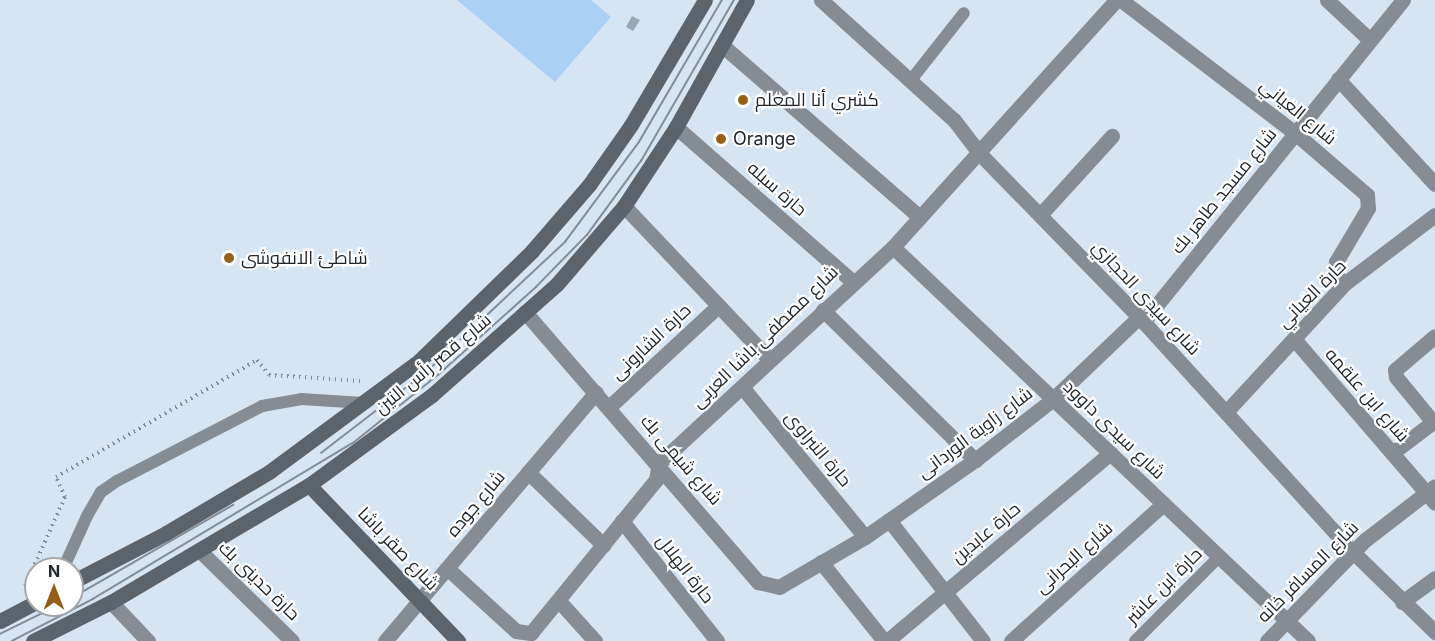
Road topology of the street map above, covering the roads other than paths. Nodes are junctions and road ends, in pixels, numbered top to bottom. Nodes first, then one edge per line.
1 (705, 0) edge
2 (747, 0) edge
3 (821, 0) edge
4 (1116, 0) edge
5 (1121, 0) edge
6 (1327, 0) edge
7 (1403, 0) edge
8 (964, 13) dead end
9 (1370, 40) junction
10 (723, 46) junction
11 (1338, 79) junction
12 (911, 80) junction
13 (676, 128) junction
14 (1295, 133) junction
15 (1112, 136) dead end
16 (980, 154) junction
17 (1435, 184) edge
18 (624, 206) junction
19 (1040, 215) junction
20 (1435, 215) edge
21 (920, 217) junction
22 (893, 247) junction
23 (852, 281) junction
24 (1344, 284) junction
25 (718, 306) junction
26 (824, 310) junction
27 (525, 312) junction
28 (1141, 320) junction
29 (1435, 336) edge
30 (1294, 339) junction
31 (770, 360) junction
32 (742, 387) junction
33 (596, 392) junction
34 (1053, 399) junction
35 (364, 403) junction
36 (609, 407) junction
37 (1226, 412) junction
38 (1110, 453) junction
39 (1392, 453) junction
40 (975, 460) junction
41 (659, 463) junction
42 (528, 472) junction
43 (309, 485) junction
44 (1432, 494) edge
45 (1163, 504) junction
46 (889, 520) junction
47 (622, 521) junction
48 (865, 537) junction
49 (603, 545) junction
50 (199, 550) junction
51 (1353, 552) junction
52 (68, 557) edge
53 (1219, 557) junction
54 (821, 562) junction
55 (447, 568) junction
56 (84, 576) edge
57 (1435, 578) edge
58 (945, 593) junction
59 (422, 600) junction
60 (559, 600) junction
61 (111, 602) junction
62 (1402, 602) junction
63 (24, 608) edge
64 (0, 621) edge
65 (1286, 622) junction
66 (1435, 632) edge
67 (33, 641) edge
68 (148, 641) edge
69 (292, 641) edge
70 (385, 641) edge
71 (458, 641) edge
72 (595, 641) edge
73 (717, 641) edge
74 (885, 641) edge
75 (983, 641) edge
76 (1011, 641) edge
77 (1135, 641) edge
78 (1267, 641) edge
79 (1308, 641) edge

1 - 35 main road, شارع قصر رأس التين
2 - 10 main road, شارع قصر رأس التين
3 - 12 street, شارع سيدى الحجازي
4 - 16 street, شارع مصطفى باشا العربى
5 - 14 street, شارع العياني
6 - 9 street
7 - 9 street, شارع مسجد طاهر بك
8 - 12 lane
9 - 11 street, شارع مسجد طاهر بك
10 - 13 main road, شارع قصر رأس التين
10 - 21 street
11 - 14 street, شارع مسجد طاهر بك
11 - 17 street
12 - 16 street, شارع سيدى الحجازي
13 - 18 main road, شارع قصر رأس التين
13 - 23 street, حارة سبله
14 - 24 street, شارع العياني
14 - 28 street, شارع مسجد طاهر بك
15 - 19 street
16 - 19 street, شارع سيدى الحجازي
16 - 21 street, شارع مصطفى باشا العربى
18 - 25 street
18 - 27 main road, شارع قصر رأس التين
19 - 28 street, شارع سيدى الحجازي
20 - 24 street, حارة العياني
21 - 22 street, شارع مصطفى باشا العربى
22 - 23 street, شارع مصطفى باشا العربى
22 - 34 street, شارع سيدى داوود
23 - 26 street, شارع مصطفى باشا العربى
24 - 30 street, حارة العياني
25 - 31 street
25 - 36 street, حارة الشارونى
26 - 31 street, شارع مصطفى باشا العربى
26 - 40 street
27 - 33 street, شارع شيمى بك
27 - 43 main road, شارع قصر رأس التين
28 - 34 street, شارع زاوية الوردانى
28 - 37 street, شارع سيدى الحجازي
29 - 39 street
30 - 37 street, حارة العياني
30 - 39 street, شارع ابن علقمه
31 - 32 street, شارع مصطفى باشا العربى
32 - 41 street, شارع مصطفى باشا العربى
32 - 48 street, حارة النبراوى
33 - 36 street, شارع شيمى بك
33 - 42 street, شارع جوده
34 - 38 street, شارع سيدى داوود
34 - 40 street, شارع زاوية الوردانى
35 - 52 lane
35 - 56 main road, شارع قصر رأس التين
36 - 41 street, شارع شيمى بك
37 - 51 street, شارع سيدى الحجازي
38 - 45 street, شارع سيدى داوود
38 - 58 street, حارة عابدين
39 - 44 street, شارع ابن علقمه
40 - 46 street, شارع زاوية الوردانى
41 - 47 street, شارع مصطفى باشا العربى
41 - 54 street, شارع شيمى بك
42 - 49 street
42 - 55 street, شارع جوده
43 - 50 main road, شارع قصر رأس التين
43 - 59 main road, شارع صقر باشا
44 - 51 street, شارع المسافر خانه
45 - 53 street, شارع سيدى داوود
45 - 76 street, شارع البحرانى
46 - 48 street, شارع زاوية الوردانى
46 - 58 street
47 - 49 street, شارع مصطفى باشا العربى
47 - 73 street, حارة الهلال
48 - 54 street, شارع زاوية الوردانى
49 - 60 street, شارع مصطفى باشا العربى
50 - 61 main road, شارع قصر رأس التين
50 - 69 street, حارة حدينى بك
51 - 62 street, شارع سيدى الحجازي
51 - 65 street, شارع المسافر خانه
53 - 65 street, شارع سيدى داوود
53 - 77 lane, حارة ابن عاشر
54 - 74 street
55 - 59 street, شارع جوده
55 - 60 street, شارع مصطفى باشا العربى
57 - 62 street
58 - 74 street, حارة عابدين
58 - 75 street
59 - 70 street, شارع جوده
59 - 71 main road, شارع صقر باشا
60 - 72 street
61 - 67 main road, شارع قصر رأس التين
61 - 68 street
62 - 66 street, شارع سيدى الحجازي
63 - 64 main road
65 - 78 street, شارع المسافر خانه
65 - 79 street, شارع سيدى داوود

